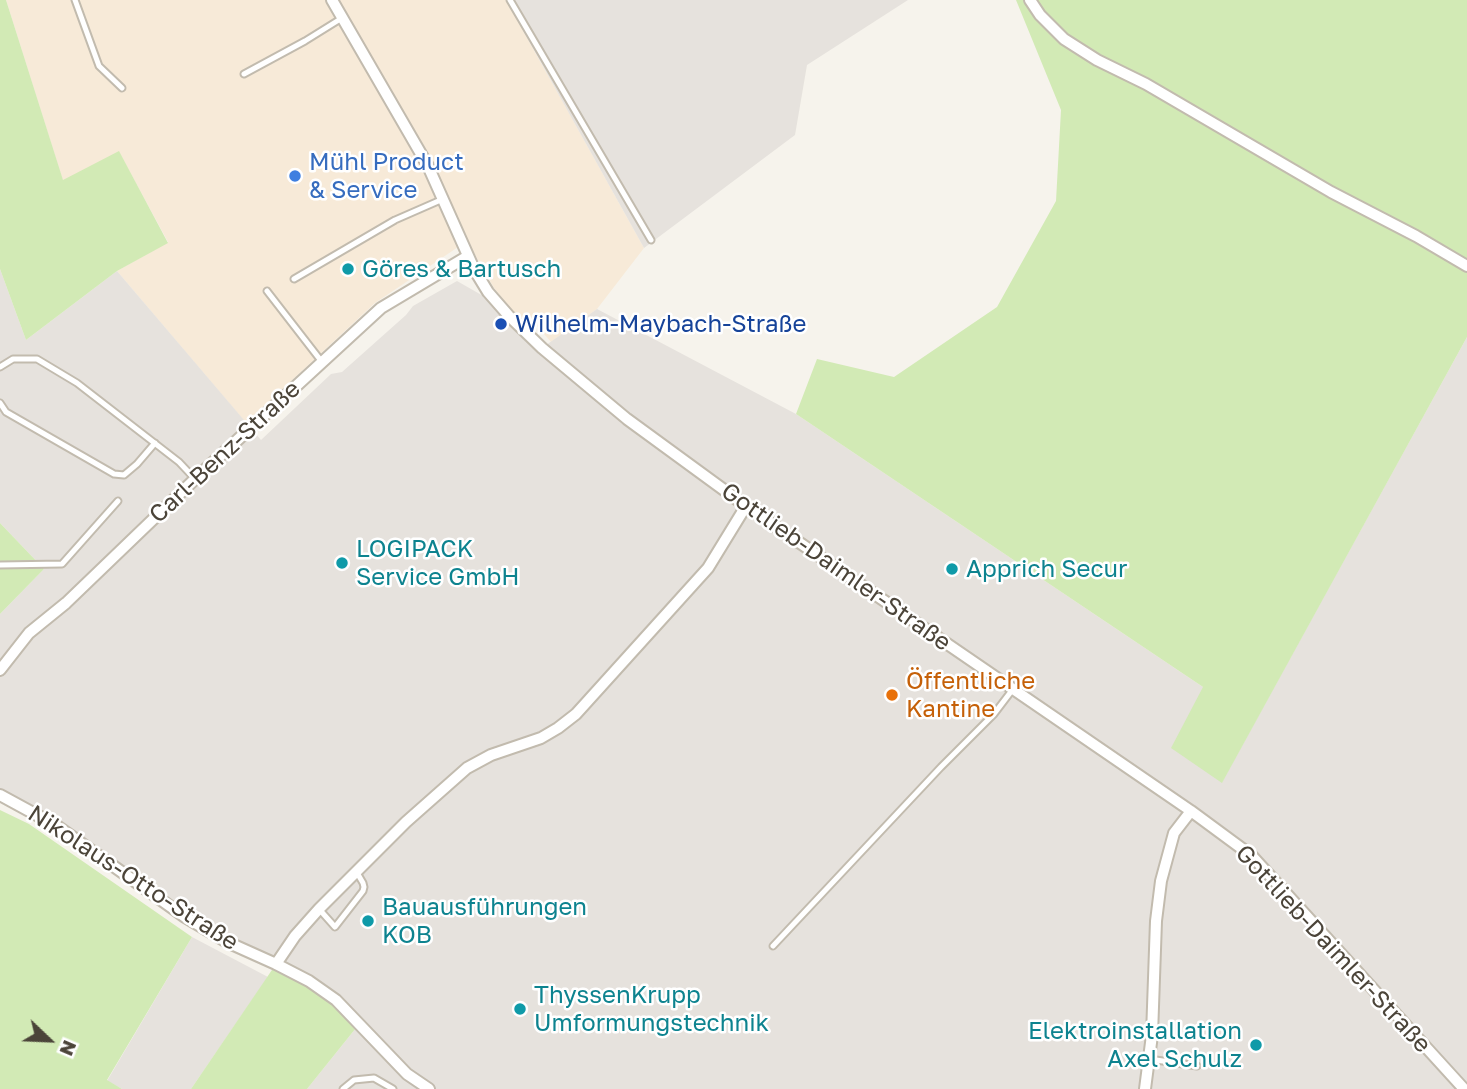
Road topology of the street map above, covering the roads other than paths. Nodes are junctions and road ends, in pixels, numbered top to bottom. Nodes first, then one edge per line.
1 (75, 0) edge
2 (332, 0) edge
3 (510, 0) edge
4 (1030, 0) edge
5 (342, 18) junction
6 (244, 74) dead end
7 (122, 88) dead end
8 (443, 199) junction
9 (651, 240) dead end
10 (468, 256) junction
11 (1467, 266) edge
12 (294, 279) dead end
13 (267, 291) dead end
14 (322, 362) junction
15 (0, 368) edge
16 (0, 403) edge
17 (155, 443) junction
18 (195, 479) junction
19 (118, 501) dead end
20 (746, 506) junction
21 (0, 565) edge
22 (0, 670) edge
23 (1013, 689) junction
24 (0, 795) edge
25 (1191, 811) junction
26 (356, 871) junction
27 (319, 909) junction
28 (773, 946) dead end
29 (276, 964) junction
30 (1149, 1059) junction
31 (1197, 1066) dead end
32 (343, 1089) edge
33 (393, 1089) edge
34 (429, 1089) edge
35 (1145, 1089) edge
36 (1464, 1089) edge

1 - 7 lane
2 - 5 street, Gottlieb-Daimler-Straße
3 - 9 lane
4 - 11 street
5 - 6 lane
5 - 8 street, Gottlieb-Daimler-Straße
8 - 10 street, Gottlieb-Daimler-Straße
8 - 12 lane
10 - 14 street, Carl-Benz-Straße
10 - 20 street, Gottlieb-Daimler-Straße
13 - 14 lane
14 - 18 street, Carl-Benz-Straße
15 - 17 lane
16 - 17 lane
17 - 18 lane
18 - 22 street, Carl-Benz-Straße
19 - 21 lane
20 - 23 street, Gottlieb-Daimler-Straße
20 - 26 street
23 - 25 street, Gottlieb-Daimler-Straße
23 - 28 lane
24 - 29 street, Nikolaus-Otto-Straße
25 - 30 street
25 - 36 street, Gottlieb-Daimler-Straße
26 - 27 street
26 - 27 lane
27 - 29 street
29 - 34 street, Nikolaus-Otto-Straße
30 - 31 lane
30 - 35 street
32 - 33 lane

